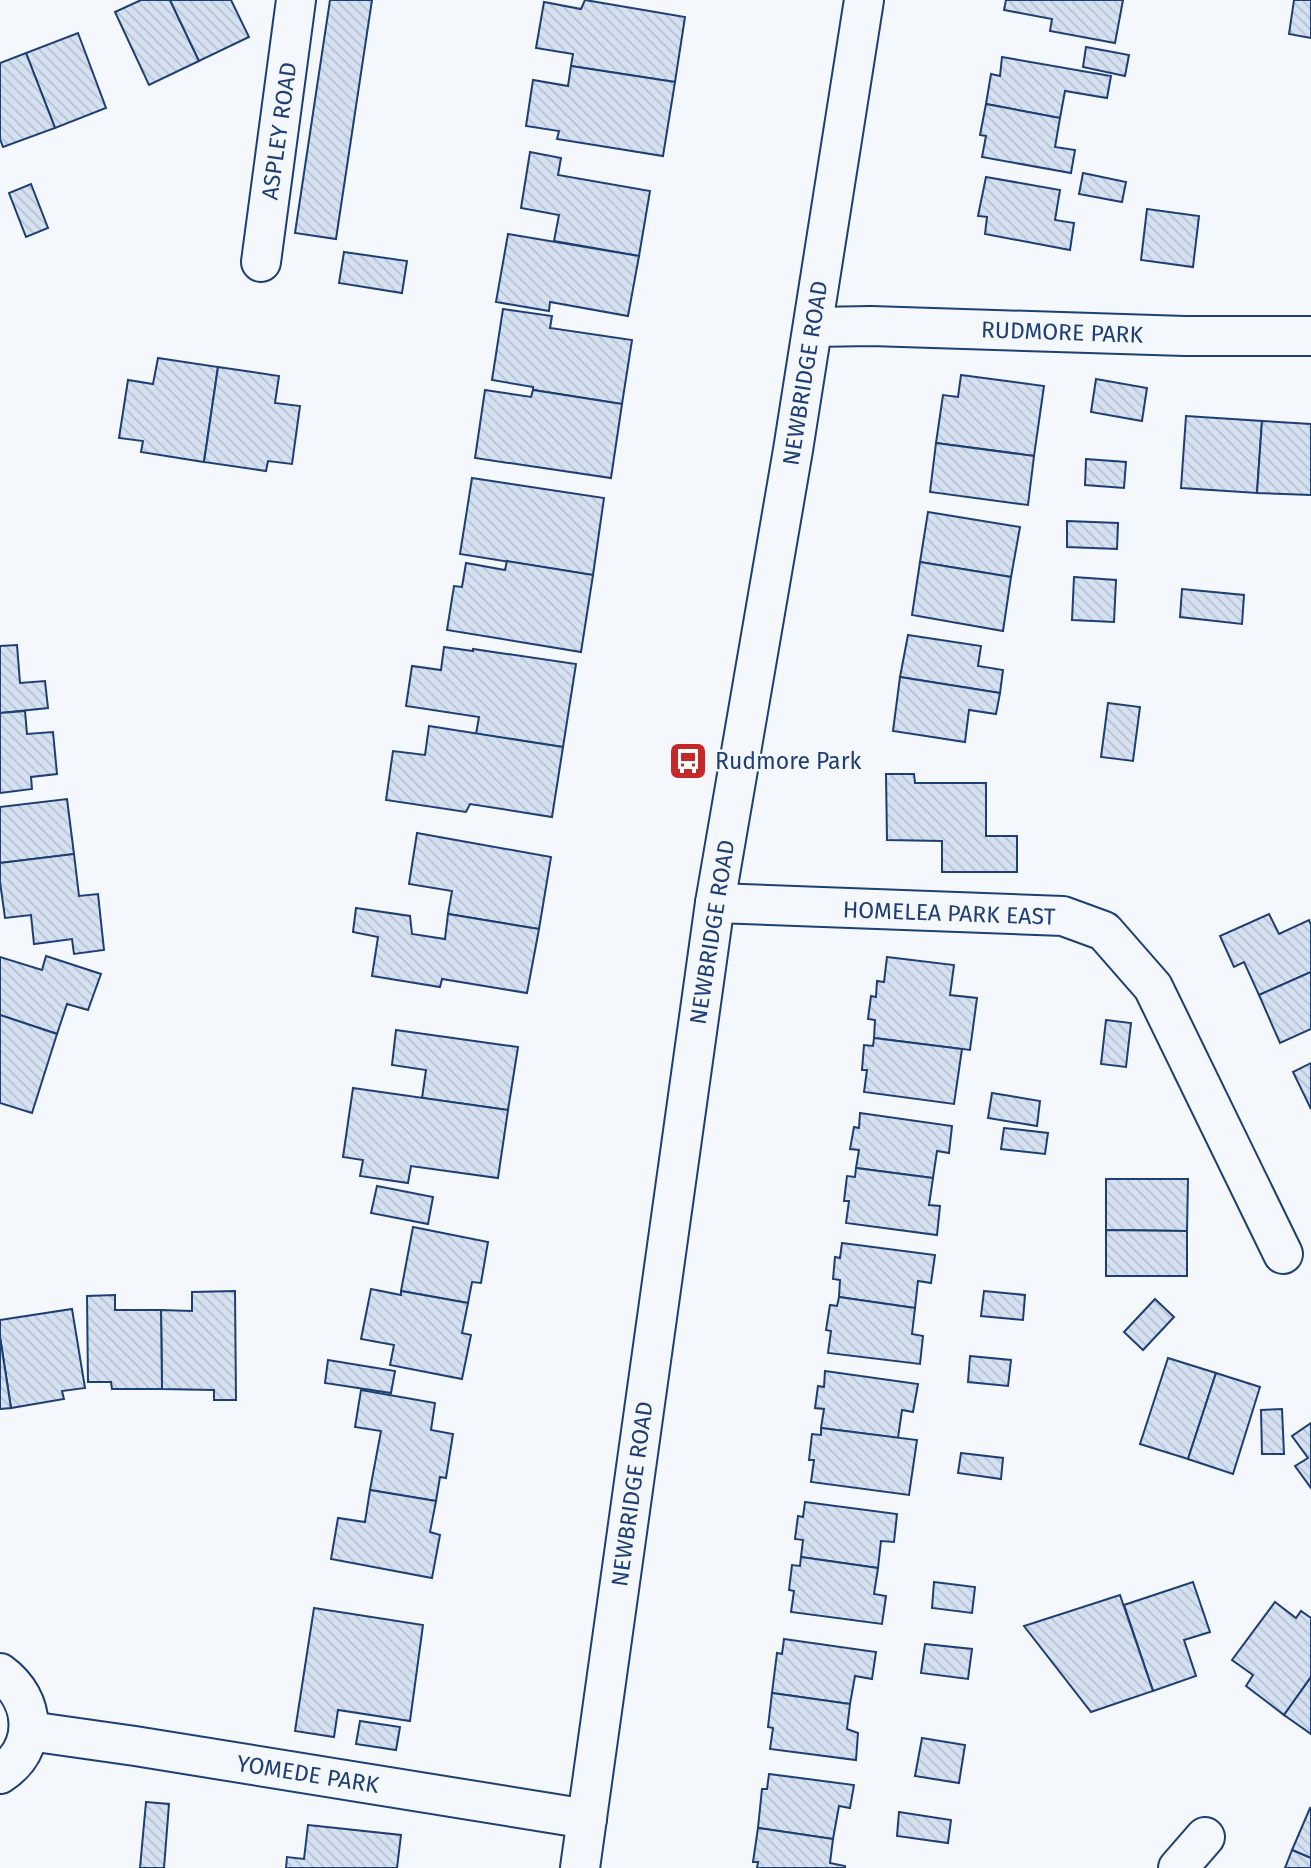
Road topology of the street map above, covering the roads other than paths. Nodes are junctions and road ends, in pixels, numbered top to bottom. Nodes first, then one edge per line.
1 (296, 0) edge
2 (864, 0) edge
3 (261, 262) dead end
4 (813, 327) junction
5 (1311, 336) edge
6 (715, 903) junction
7 (1283, 1254) dead end
8 (0, 1673) edge
9 (29, 1731) junction
10 (0, 1774) edge
11 (587, 1819) junction
12 (1205, 1837) dead end
13 (580, 1868) edge
14 (1178, 1868) edge

1 - 3 street, ASPLEY ROAD
2 - 4 street, NEWBRIDGE ROAD
4 - 5 street, RUDMORE PARK
4 - 6 street, NEWBRIDGE ROAD
6 - 7 street, HOMELEA PARK EAST
6 - 11 street, NEWBRIDGE ROAD
8 - 9 street
9 - 10 street
9 - 11 street, YOMEDE PARK
11 - 13 street, NEWBRIDGE ROAD
12 - 14 street

